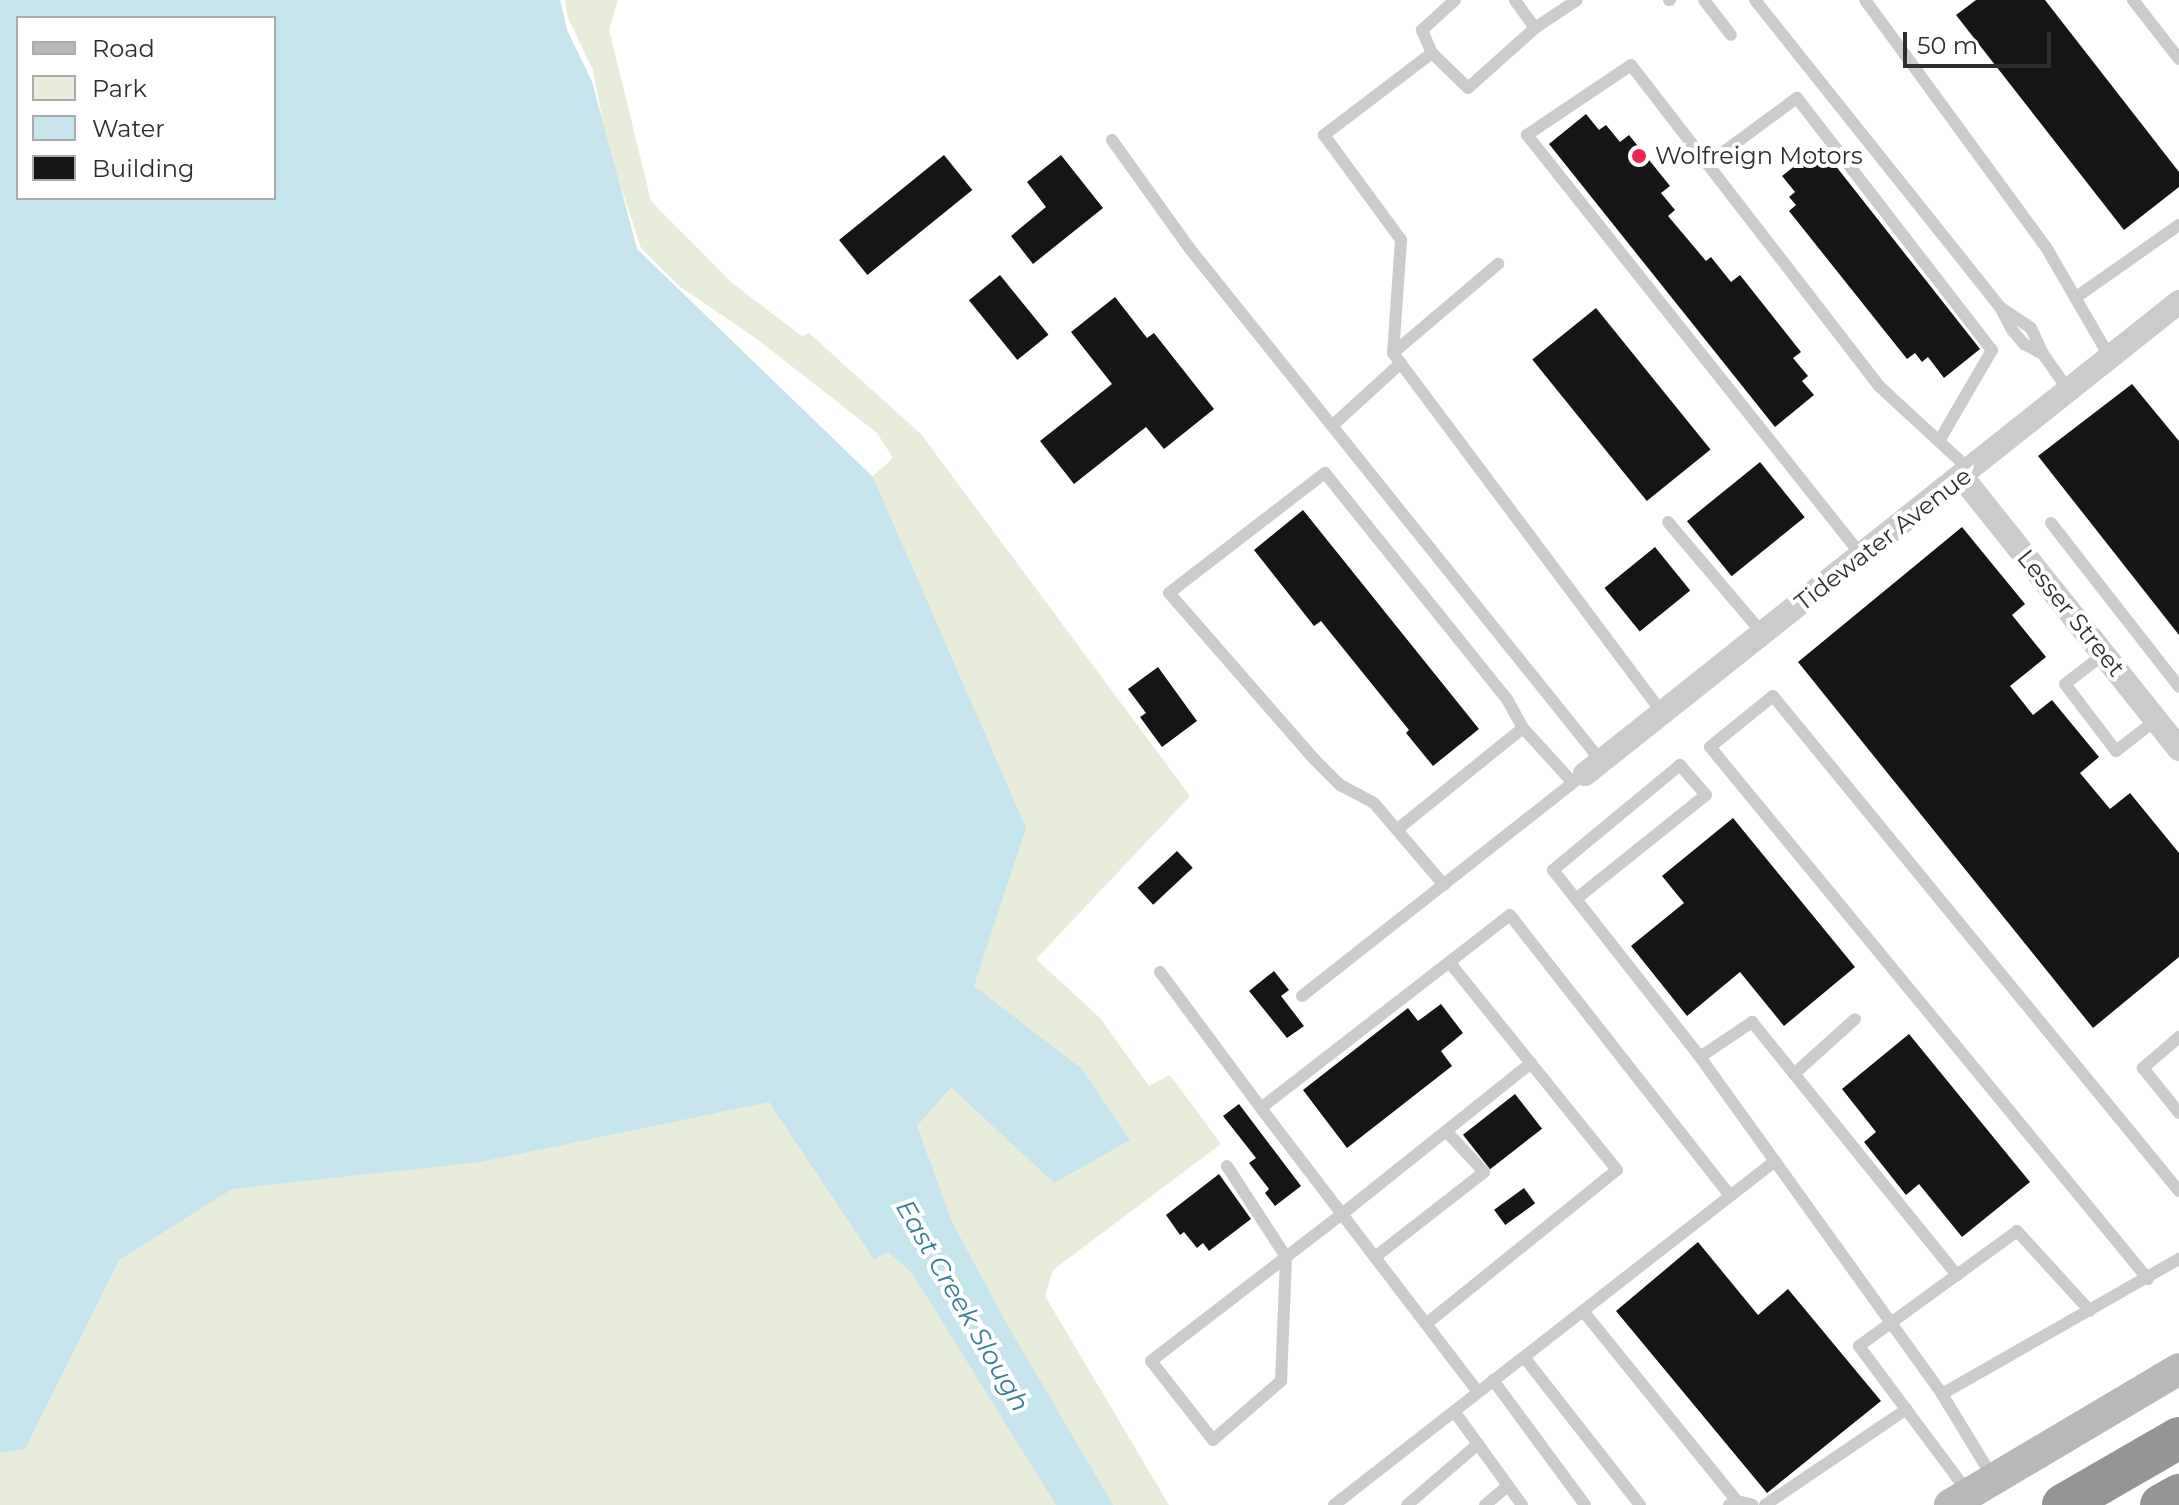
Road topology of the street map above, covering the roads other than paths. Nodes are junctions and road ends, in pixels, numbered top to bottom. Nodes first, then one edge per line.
1 (1455, 0) edge
2 (1515, 0) edge
3 (1577, 0) edge
4 (1704, 0) edge
5 (1755, 0) edge
6 (1865, 0) edge
7 (2133, 0) edge
8 (1535, 28) junction
9 (1731, 35) dead end
10 (1432, 53) junction
11 (2179, 59) edge
12 (1112, 140) dead end
13 (1707, 164) junction
14 (2179, 225) edge
15 (1498, 264) dead end
16 (2075, 298) junction
17 (2179, 302) edge
18 (1397, 358) junction
19 (2110, 358) junction
20 (2069, 391) junction
21 (1333, 425) junction
22 (1939, 441) junction
23 (1966, 473) junction
24 (1668, 522) dead end
25 (2051, 523) dead end
26 (1862, 556) junction
27 (1763, 634) junction
28 (2104, 654) junction
29 (2179, 687) edge
30 (1662, 713) junction
31 (2156, 720) junction
32 (1523, 728) junction
33 (2179, 749) edge
34 (1586, 773) junction
35 (1399, 828) junction
36 (1444, 885) junction
37 (1576, 899) junction
38 (1449, 962) junction
39 (1160, 972) dead end
40 (1302, 996) dead end
41 (1855, 1019) dead end
42 (2179, 1037) edge
43 (1700, 1057) junction
44 (1531, 1063) junction
45 (1794, 1074) junction
46 (1261, 1108) junction
47 (2179, 1113) edge
48 (1446, 1131) junction
49 (1775, 1161) junction
50 (1227, 1166) dead end
51 (2179, 1191) edge
52 (1730, 1196) junction
53 (1342, 1214) junction
54 (1286, 1257) junction
55 (1375, 1257) junction
56 (2179, 1259) edge
57 (1957, 1275) junction
58 (2148, 1279) junction
59 (1583, 1311) junction
60 (2090, 1311) junction
61 (1891, 1323) junction
62 (1426, 1324) junction
63 (1524, 1357) junction
64 (2179, 1369) edge
65 (1493, 1380) junction
66 (1478, 1392) junction
67 (1942, 1394) junction
68 (1907, 1409) junction
69 (1454, 1411) junction
70 (2179, 1438) edge
71 (1478, 1444) junction
72 (1508, 1486) junction
73 (1971, 1493) edge
74 (2179, 1495) edge
75 (1733, 1503) edge
76 (1334, 1505) edge
77 (1407, 1505) edge
78 (1485, 1505) edge
79 (1522, 1505) edge
80 (1585, 1505) edge
81 (1640, 1505) edge
82 (1753, 1505) edge
83 (1765, 1505) edge
84 (2063, 1505) edge
85 (2161, 1505) edge

1 - 10 lane
2 - 8 lane
3 - 8 lane
4 - 9 lane
5 - 20 lane
6 - 16 lane
7 - 11 lane
8 - 10 lane
10 - 18 lane
12 - 21 lane
13 - 22 lane
13 - 22 lane
13 - 26 lane
14 - 16 lane
15 - 18 lane
16 - 19 lane
17 - 19 street, Tidewater Avenue
18 - 21 lane
18 - 30 lane
19 - 20 street, Tidewater Avenue
20 - 23 street, Tidewater Avenue
21 - 34 lane
22 - 23 lane
23 - 26 street, Tidewater Avenue
23 - 28 street, Lesser Street
24 - 27 lane
25 - 29 lane
26 - 27 street, Tidewater Avenue
27 - 30 street, Tidewater Avenue
28 - 31 street, Lesser Street
28 - 31 lane
30 - 34 street, Tidewater Avenue
31 - 33 street, Lesser Street
32 - 34 lane
32 - 35 lane
32 - 35 lane
34 - 36 lane
35 - 36 lane
36 - 40 lane
37 - 37 lane
37 - 43 lane
38 - 44 lane
38 - 46 lane
38 - 52 lane
39 - 46 lane
41 - 45 lane
42 - 47 lane
43 - 45 lane
43 - 49 lane
44 - 48 lane
44 - 62 lane
45 - 57 lane
46 - 53 lane
48 - 53 lane
48 - 55 lane
49 - 52 lane
49 - 61 lane
50 - 54 lane
51 - 58 lane
52 - 59 lane
53 - 54 lane
53 - 55 lane
54 - 54 lane
55 - 62 lane
56 - 58 lane
57 - 60 lane
57 - 61 lane
58 - 60 lane
59 - 63 lane
59 - 75 lane
60 - 67 lane
61 - 67 lane
61 - 68 lane
62 - 66 lane
63 - 65 lane
63 - 81 lane
64 - 73 main road
65 - 66 lane
65 - 80 lane
66 - 69 lane
67 - 73 lane
68 - 73 lane
68 - 83 lane
69 - 71 lane
69 - 76 lane
70 - 84 highway
71 - 72 lane
71 - 77 lane
72 - 78 lane
72 - 79 lane
74 - 85 highway
75 - 82 lane

